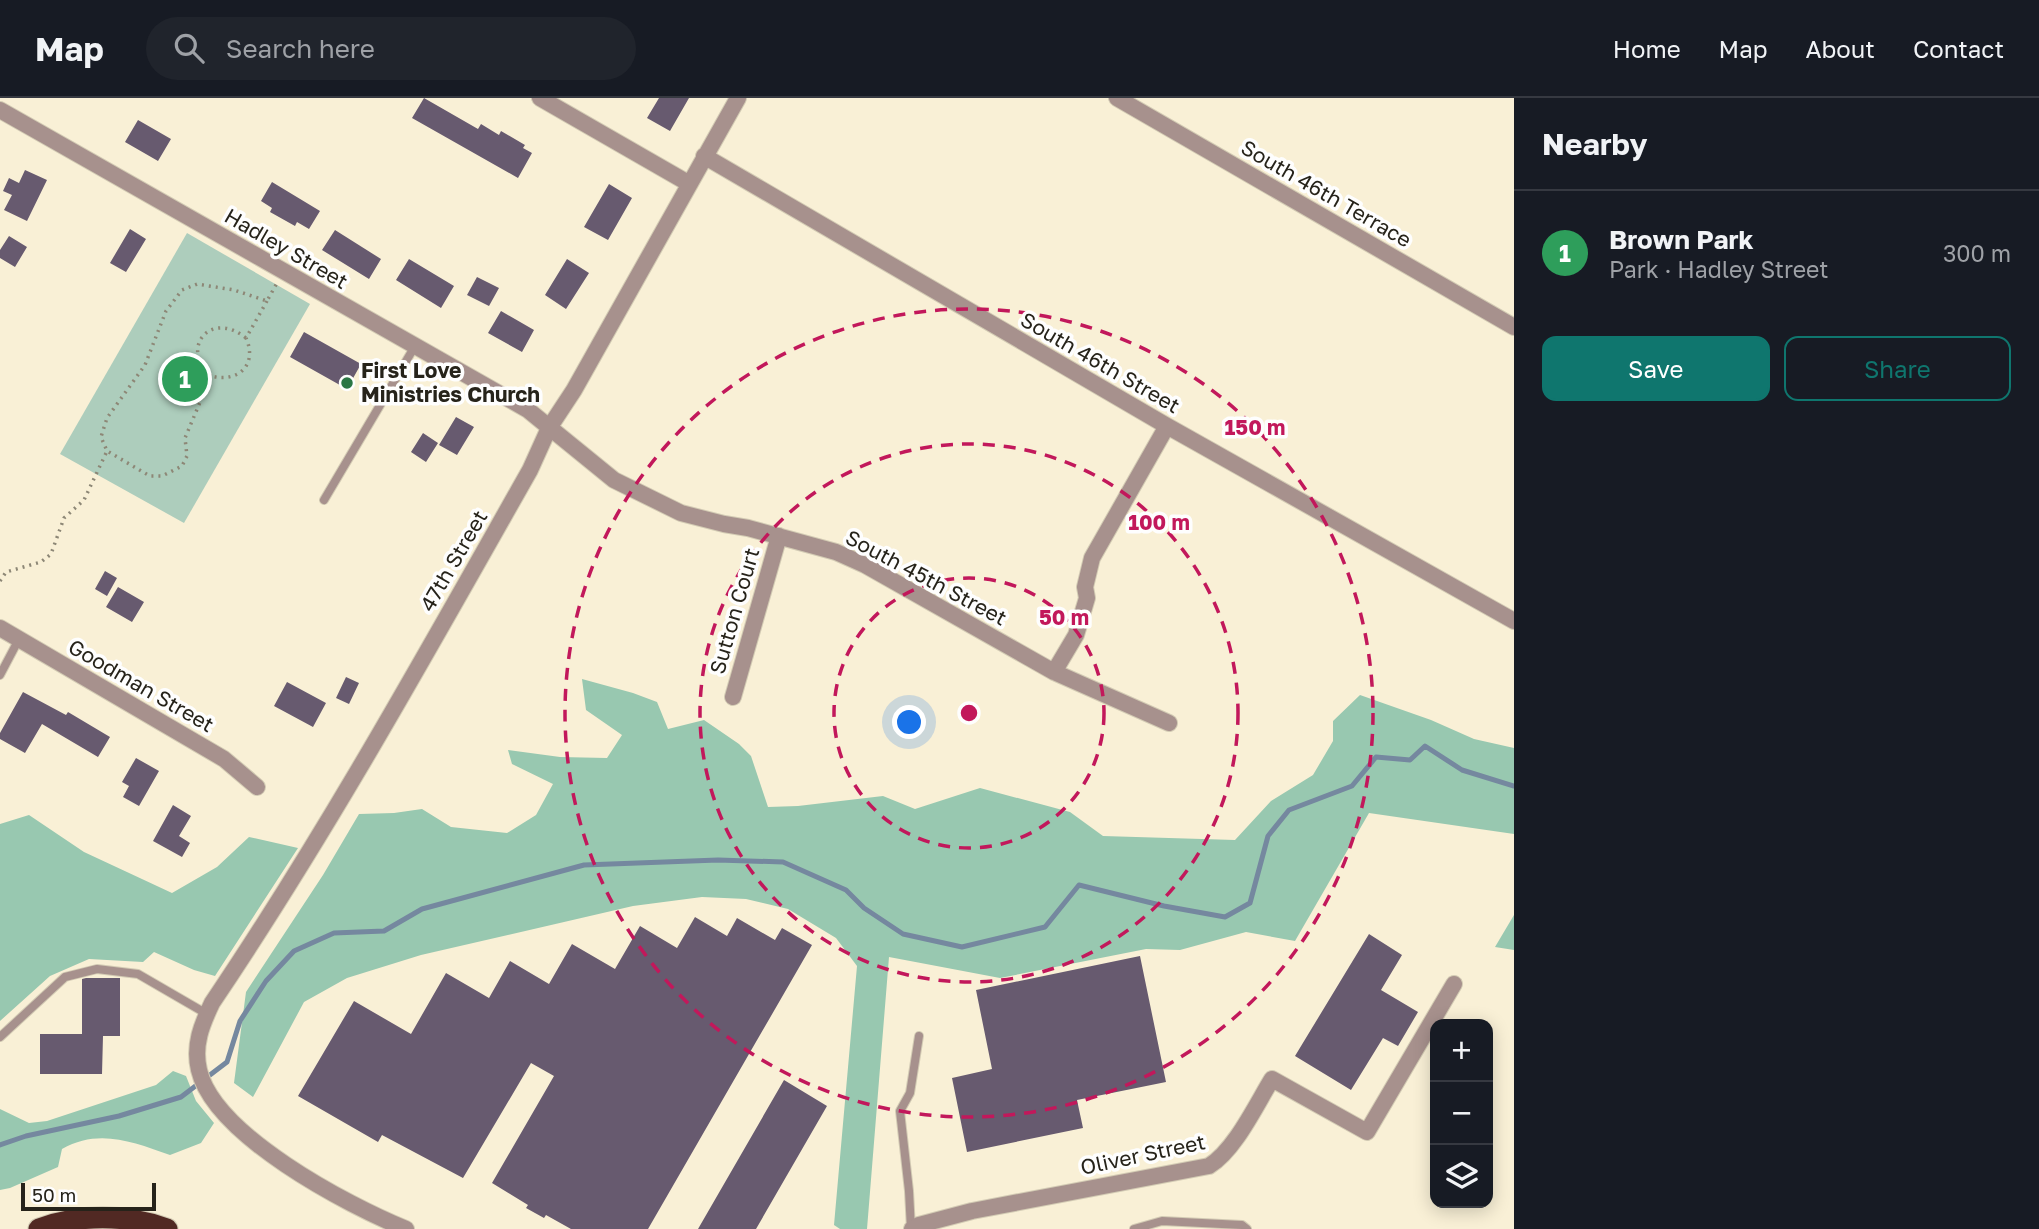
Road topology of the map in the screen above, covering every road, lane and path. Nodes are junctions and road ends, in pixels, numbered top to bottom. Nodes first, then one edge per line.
1 (540, 98) edge
2 (738, 98) edge
3 (1116, 98) edge
4 (0, 110) edge
5 (704, 156) junction
6 (688, 183) junction
7 (278, 282) dead end
8 (267, 301) junction
9 (1514, 327) edge
10 (246, 338) junction
11 (415, 346) junction
12 (211, 376) junction
13 (1167, 426) junction
14 (550, 428) junction
15 (107, 451) junction
16 (324, 500) dead end
17 (779, 536) junction
18 (0, 581) edge
19 (1514, 621) edge
20 (0, 628) edge
21 (19, 639) junction
22 (1055, 672) junction
23 (0, 675) edge
24 (733, 697) dead end
25 (1169, 723) dead end
26 (257, 788) dead end
27 (1454, 984) dead end
28 (207, 1014) junction
29 (919, 1036) dead end
30 (0, 1037) edge
31 (39, 1229) edge
32 (167, 1229) edge
33 (406, 1229) edge
34 (911, 1229) edge
35 (1135, 1229) edge
36 (1247, 1229) edge

1 - 6 street
2 - 5 street, 47th Street
3 - 9 street, South 46th Terrace
4 - 11 street, Hadley Street
5 - 6 street, 47th Street
5 - 13 street, South 46th Street
6 - 14 street, 47th Street
7 - 8 path
8 - 10 path
8 - 15 path
10 - 12 path
10 - 12 path
11 - 14 street, Hadley Street
11 - 16 lane
12 - 15 path
13 - 19 street, South 46th Street
13 - 22 street
14 - 17 street, South 45th Street
14 - 28 street, 47th Street
15 - 18 path
17 - 22 street, South 45th Street
17 - 24 street, Sutton Court
20 - 21 street, Goodman Street
21 - 23 lane
21 - 26 street, Goodman Street
22 - 25 street, South 45th Street
27 - 34 street, Oliver Street
28 - 30 lane
28 - 33 street, 47th Street
29 - 34 lane
31 - 32 highway
35 - 36 lane

